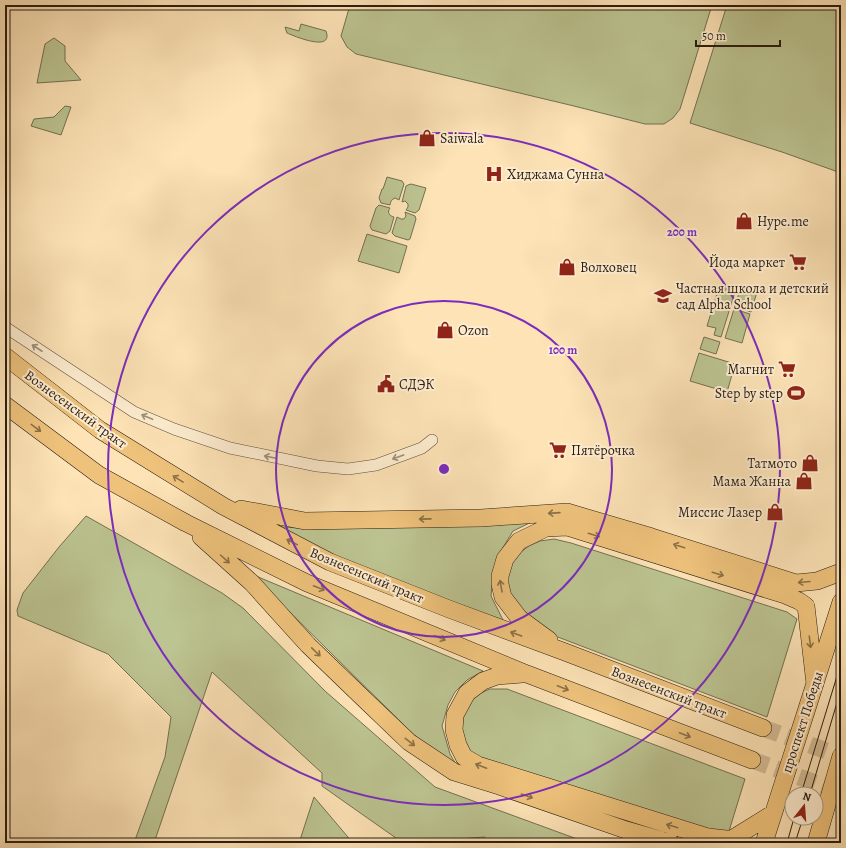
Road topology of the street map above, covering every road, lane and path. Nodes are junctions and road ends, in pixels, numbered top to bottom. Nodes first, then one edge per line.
1 (5, 327) edge
2 (5, 356) edge
3 (5, 405) edge
4 (432, 440) dead end
5 (223, 506) junction
6 (186, 523) junction
7 (841, 572) edge
8 (841, 602) edge
9 (565, 652) junction
10 (527, 674) junction
11 (815, 684) junction
12 (763, 728) tunnel mouth
13 (841, 756) edge
14 (752, 760) tunnel mouth
15 (772, 814) junction
16 (824, 816) edge
17 (821, 826) joint
18 (671, 843) edge
19 (764, 843) edge
20 (816, 843) edge
21 (825, 843) edge

4 -> 1 street
5 -> 2 main road, Вознесенский тракт
3 -> 6 main road
7 -> 5 main road
9 -> 5 main road, Вознесенский тракт
6 -> 10 main road
6 -> 18 main road
8 - 11 main road, проспект Победы
9 -> 11 main road
9 - 12 main road, Вознесенский тракт
10 -> 14 main road
15 -> 10 main road
11 - 15 main road, проспект Победы
13 - 16 main road
15 - 19 main road, проспект Победы
17 - 20 main road
17 - 21 main road

